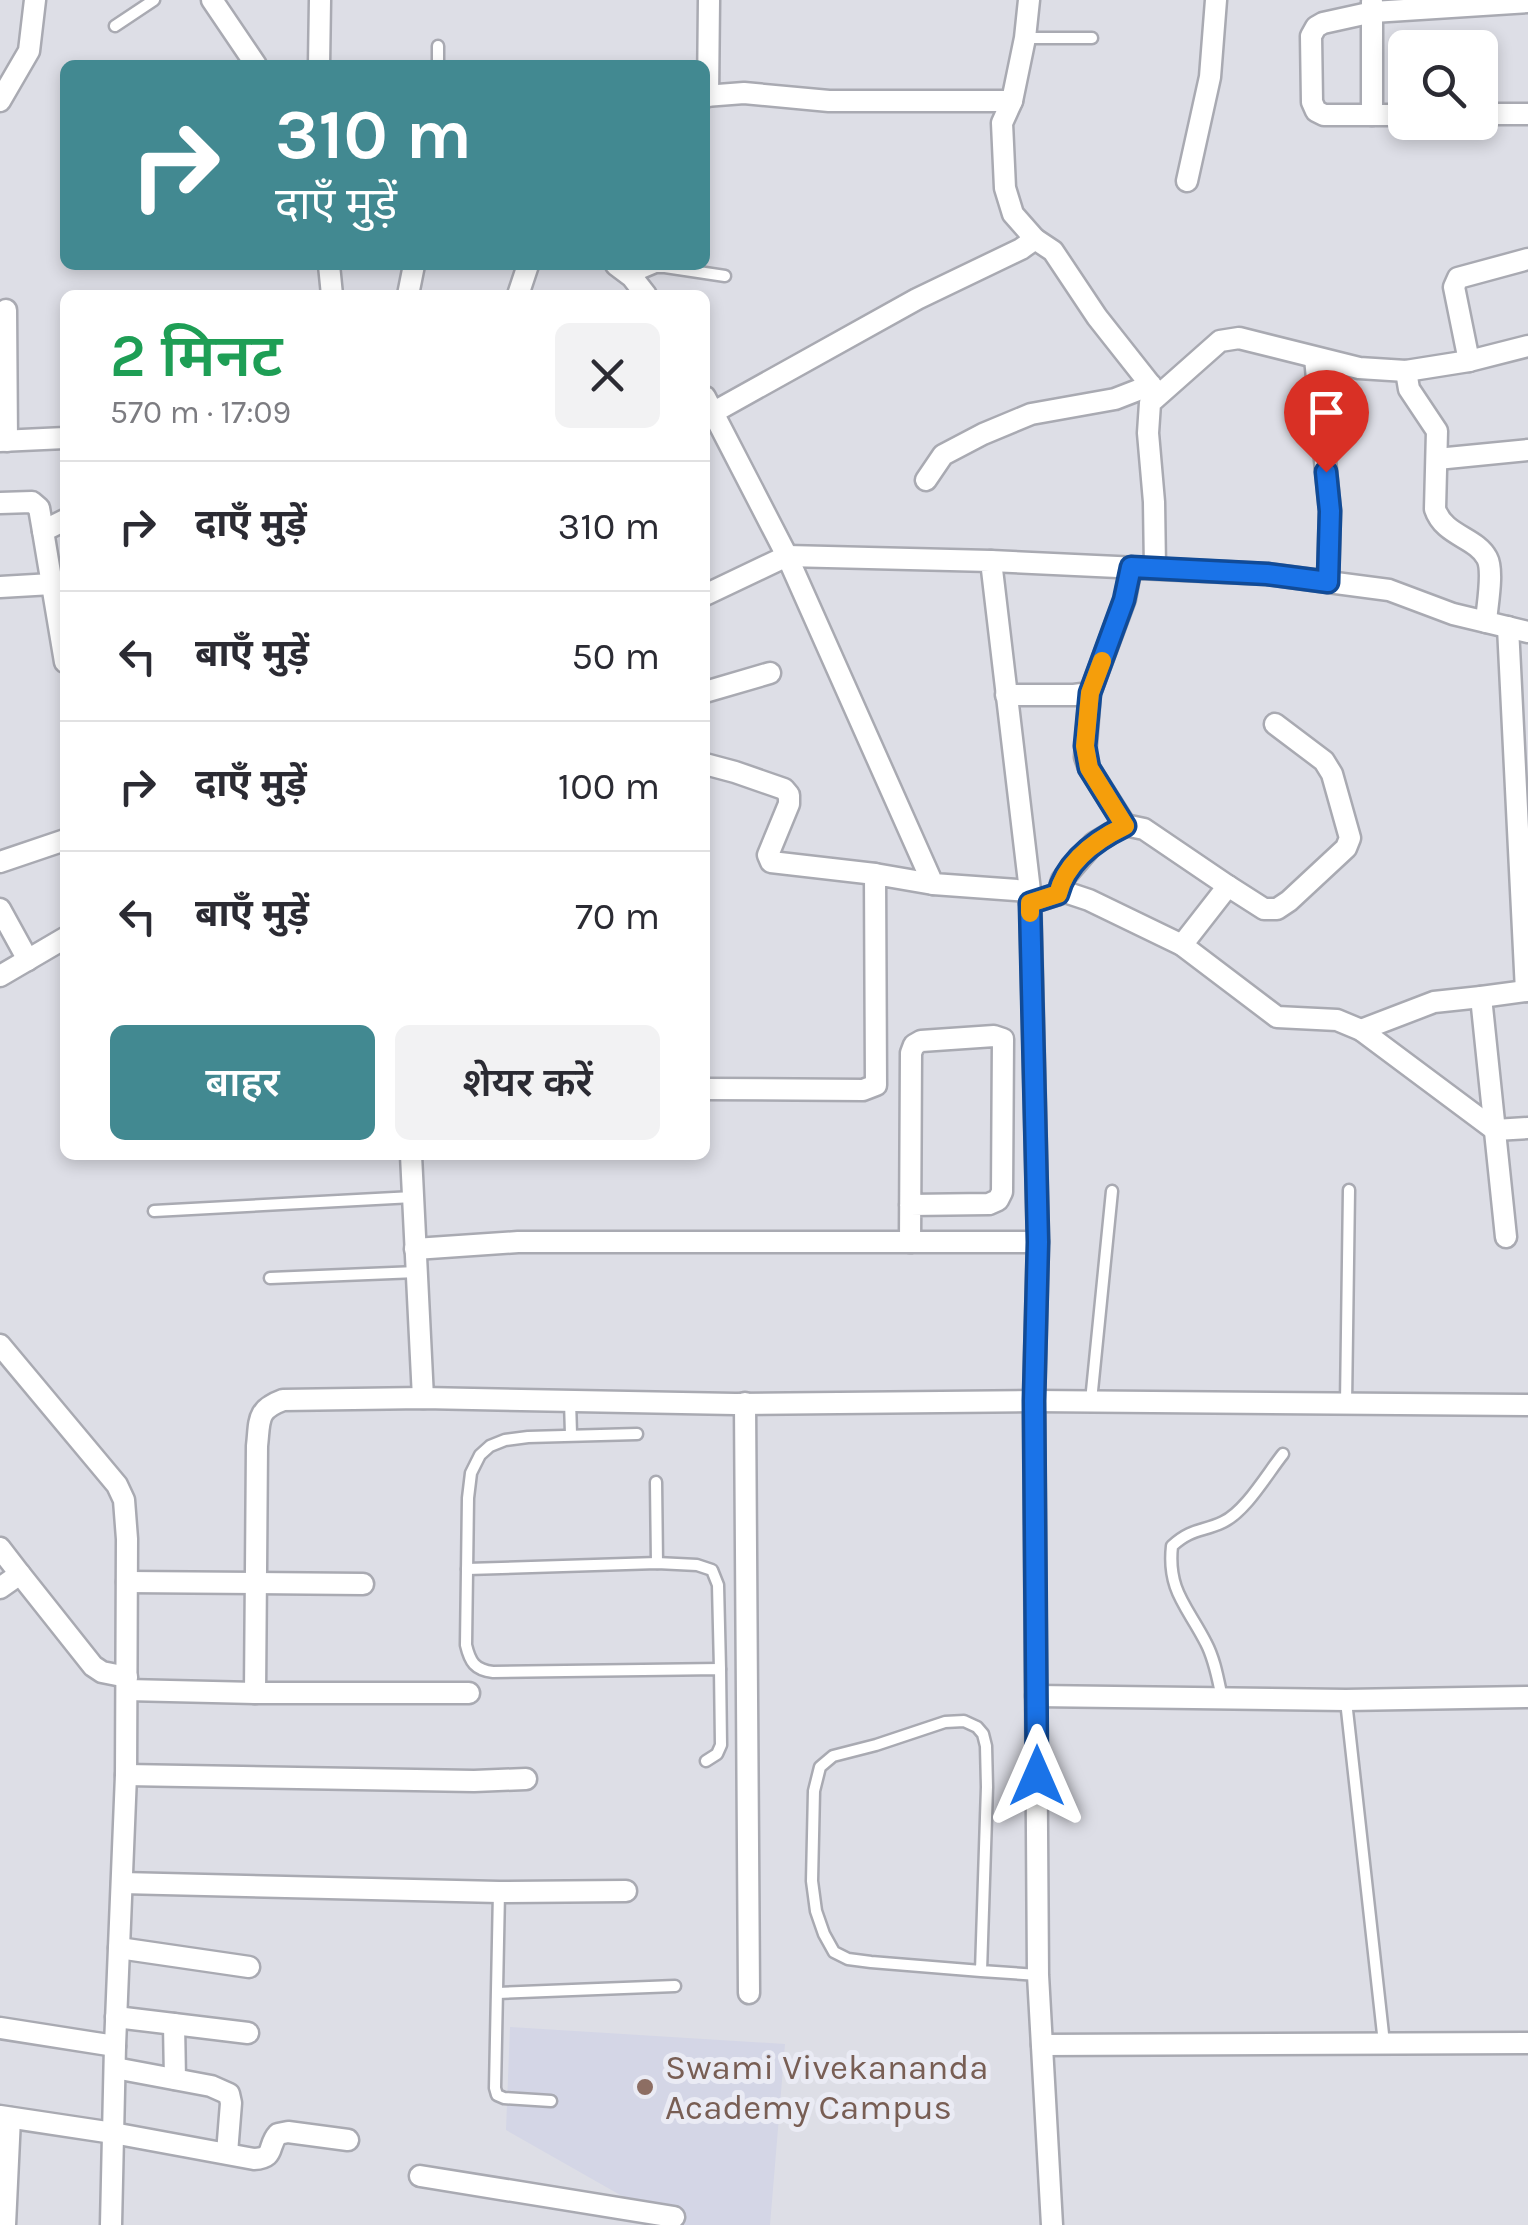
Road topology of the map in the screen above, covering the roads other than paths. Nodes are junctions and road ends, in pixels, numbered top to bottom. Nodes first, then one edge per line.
1 (35, 0) edge
2 (154, 0) edge
3 (212, 0) edge
4 (320, 0) edge
5 (710, 0) edge
6 (1029, 0) edge
7 (1216, 0) edge
8 (1528, 2) edge
9 (1372, 6) edge
10 (115, 26) dead end
11 (1026, 38) junction
12 (1092, 38) dead end
13 (438, 46) dead end
14 (253, 60) edge
15 (318, 60) edge
16 (438, 60) edge
17 (708, 60) edge
18 (710, 96) edge
19 (0, 101) edge
20 (1012, 101) junction
21 (1498, 114) edge
22 (1528, 114) edge
23 (1372, 116) junction
24 (1388, 116) edge
25 (1187, 181) dead end
26 (1035, 239) junction
27 (1528, 260) edge
28 (685, 270) edge
29 (624, 271) edge
30 (725, 276) dead end
31 (641, 290) edge
32 (6, 310) dead end
33 (1528, 346) edge
34 (1315, 358) junction
35 (1469, 361) junction
36 (1406, 371) junction
37 (1155, 390) junction
38 (710, 404) edge
39 (60, 438) edge
40 (4, 441) edge
41 (1528, 450) edge
42 (1437, 459) junction
43 (926, 480) dead end
44 (0, 502) edge
45 (60, 522) edge
46 (44, 530) junction
47 (788, 556) junction
48 (990, 561) junction
49 (1131, 567) junction
50 (1155, 568) junction
51 (1328, 582) junction
52 (52, 584) junction
53 (0, 586) edge
54 (710, 593) edge
55 (60, 620) edge
56 (1486, 622) junction
57 (1518, 630) edge
58 (770, 672) dead end
59 (710, 690) edge
60 (1090, 693) junction
61 (1006, 695) junction
62 (1275, 724) dead end
63 (710, 765) edge
64 (1125, 826) junction
65 (60, 842) edge
66 (0, 862) edge
67 (876, 874) junction
68 (933, 884) junction
69 (1228, 886) junction
70 (1058, 894) junction
71 (1030, 897) junction
72 (0, 909) edge
73 (60, 941) edge
74 (1182, 945) junction
75 (28, 960) junction
76 (0, 976) edge
77 (1527, 991) edge
78 (1481, 997) junction
79 (1361, 1030) junction
80 (710, 1090) edge
81 (1528, 1128) edge
82 (1495, 1130) junction
83 (412, 1160) edge
84 (1349, 1190) dead end
85 (1112, 1191) dead end
86 (413, 1197) junction
87 (910, 1206) junction
88 (154, 1210) dead end
89 (1506, 1237) dead end
90 (910, 1242) junction
91 (1038, 1242) junction
92 (415, 1249) junction
93 (417, 1272) junction
94 (270, 1278) dead end
95 (0, 1345) edge
96 (423, 1398) junction
97 (570, 1401) junction
98 (1034, 1401) junction
99 (1091, 1401) junction
100 (745, 1404) junction
101 (1346, 1404) junction
102 (1528, 1404) edge
103 (571, 1434) junction
104 (636, 1434) dead end
105 (1283, 1454) dead end
106 (656, 1482) dead end
107 (0, 1548) edge
108 (657, 1563) junction
109 (467, 1569) junction
110 (20, 1574) junction
111 (126, 1582) junction
112 (255, 1584) junction
113 (362, 1584) dead end
114 (0, 1588) edge
115 (720, 1669) junction
116 (127, 1683) junction
117 (255, 1693) junction
118 (469, 1694) dead end
119 (1036, 1696) junction
120 (1528, 1697) edge
121 (1222, 1699) junction
122 (1346, 1700) junction
123 (706, 1761) dead end
124 (126, 1775) junction
125 (526, 1779) dead end
126 (122, 1883) junction
127 (626, 1891) dead end
128 (499, 1892) junction
129 (119, 1948) junction
130 (249, 1966) dead end
131 (982, 1971) junction
132 (1038, 1975) junction
133 (675, 1986) dead end
134 (498, 1993) junction
135 (749, 1993) dead end
136 (116, 2017) junction
137 (174, 2024) junction
138 (0, 2028) edge
139 (248, 2033) dead end
140 (1384, 2043) junction
141 (1528, 2043) edge
142 (1042, 2045) junction
143 (115, 2046) junction
144 (115, 2068) junction
145 (175, 2079) junction
146 (550, 2100) dead end
147 (5, 2117) edge
148 (113, 2133) junction
149 (348, 2140) dead end
150 (228, 2152) junction
151 (420, 2176) dead end
152 (589, 2214) edge
153 (674, 2217) dead end
154 (5, 2225) edge
155 (112, 2225) edge
156 (1052, 2225) edge

1 - 19 street
2 - 10 lane
3 - 14 street
4 - 15 street
5 - 17 street
6 - 11 street
7 - 25 street
8 - 9 street
9 - 23 street
9 - 23 street
11 - 12 lane
11 - 20 street
13 - 16 lane
18 - 20 street
20 - 26 street
21 - 22 street
23 - 24 street
26 - 37 street
26 - 38 street
27 - 35 street
28 - 30 lane
29 - 31 street
32 - 40 street
33 - 35 street
34 - 36 street
34 - 37 street
34 - 51 street
35 - 36 street
36 - 42 street
37 - 43 street
37 - 50 street
38 - 47 street
39 - 40 street
41 - 42 street
42 - 56 street
44 - 46 street
45 - 46 street
46 - 52 street
47 - 48 street
47 - 54 street
47 - 68 street
48 - 49 street
48 - 61 street
49 - 50 street
49 - 60 street
50 - 51 street
51 - 56 street
52 - 53 street
52 - 55 street
56 - 57 street
57 - 77 street
58 - 59 street
60 - 61 street
60 - 64 street
61 - 71 street
62 - 69 street
63 - 67 street
64 - 69 street
64 - 70 street
65 - 66 street
67 - 68 street
67 - 80 street
68 - 71 street
69 - 74 street
70 - 71 street
70 - 74 street
71 - 91 street
72 - 75 street
73 - 75 street
74 - 79 street
75 - 76 street
77 - 78 street
78 - 79 street
78 - 82 street
79 - 82 street
81 - 82 street
82 - 89 street
83 - 86 street
84 - 101 lane
85 - 99 lane
86 - 88 lane
86 - 92 street
87 - 87 street
87 - 90 street
90 - 91 street
90 - 92 street
91 - 98 street
92 - 93 street
93 - 94 lane
93 - 96 street
95 - 111 street
96 - 97 street
96 - 112 street
97 - 100 street
97 - 103 lane
98 - 99 street
98 - 100 street
98 - 119 street
99 - 101 street
100 - 135 street
101 - 102 street
103 - 104 lane
103 - 109 lane
105 - 121 lane
106 - 108 lane
107 - 110 street
108 - 109 lane
108 - 115 lane
109 - 115 lane
110 - 114 street
110 - 116 street
111 - 112 street
111 - 116 street
112 - 113 street
112 - 117 street
115 - 123 lane
116 - 117 street
116 - 124 street
117 - 118 street
119 - 121 street
119 - 132 street
120 - 122 street
121 - 122 street
122 - 140 lane
124 - 125 street
124 - 126 street
126 - 128 street
126 - 129 street
127 - 128 street
128 - 134 lane
129 - 130 street
129 - 136 street
131 - 131 lane
131 - 132 lane
132 - 142 street
133 - 134 lane
134 - 146 lane
136 - 137 street
136 - 143 street
137 - 139 street
137 - 145 street
138 - 143 street
140 - 141 street
140 - 142 street
142 - 156 street
143 - 144 street
144 - 145 street
144 - 148 street
145 - 150 street
147 - 148 street
147 - 154 street
148 - 150 street
148 - 155 street
149 - 150 street
151 - 152 street
152 - 153 street

